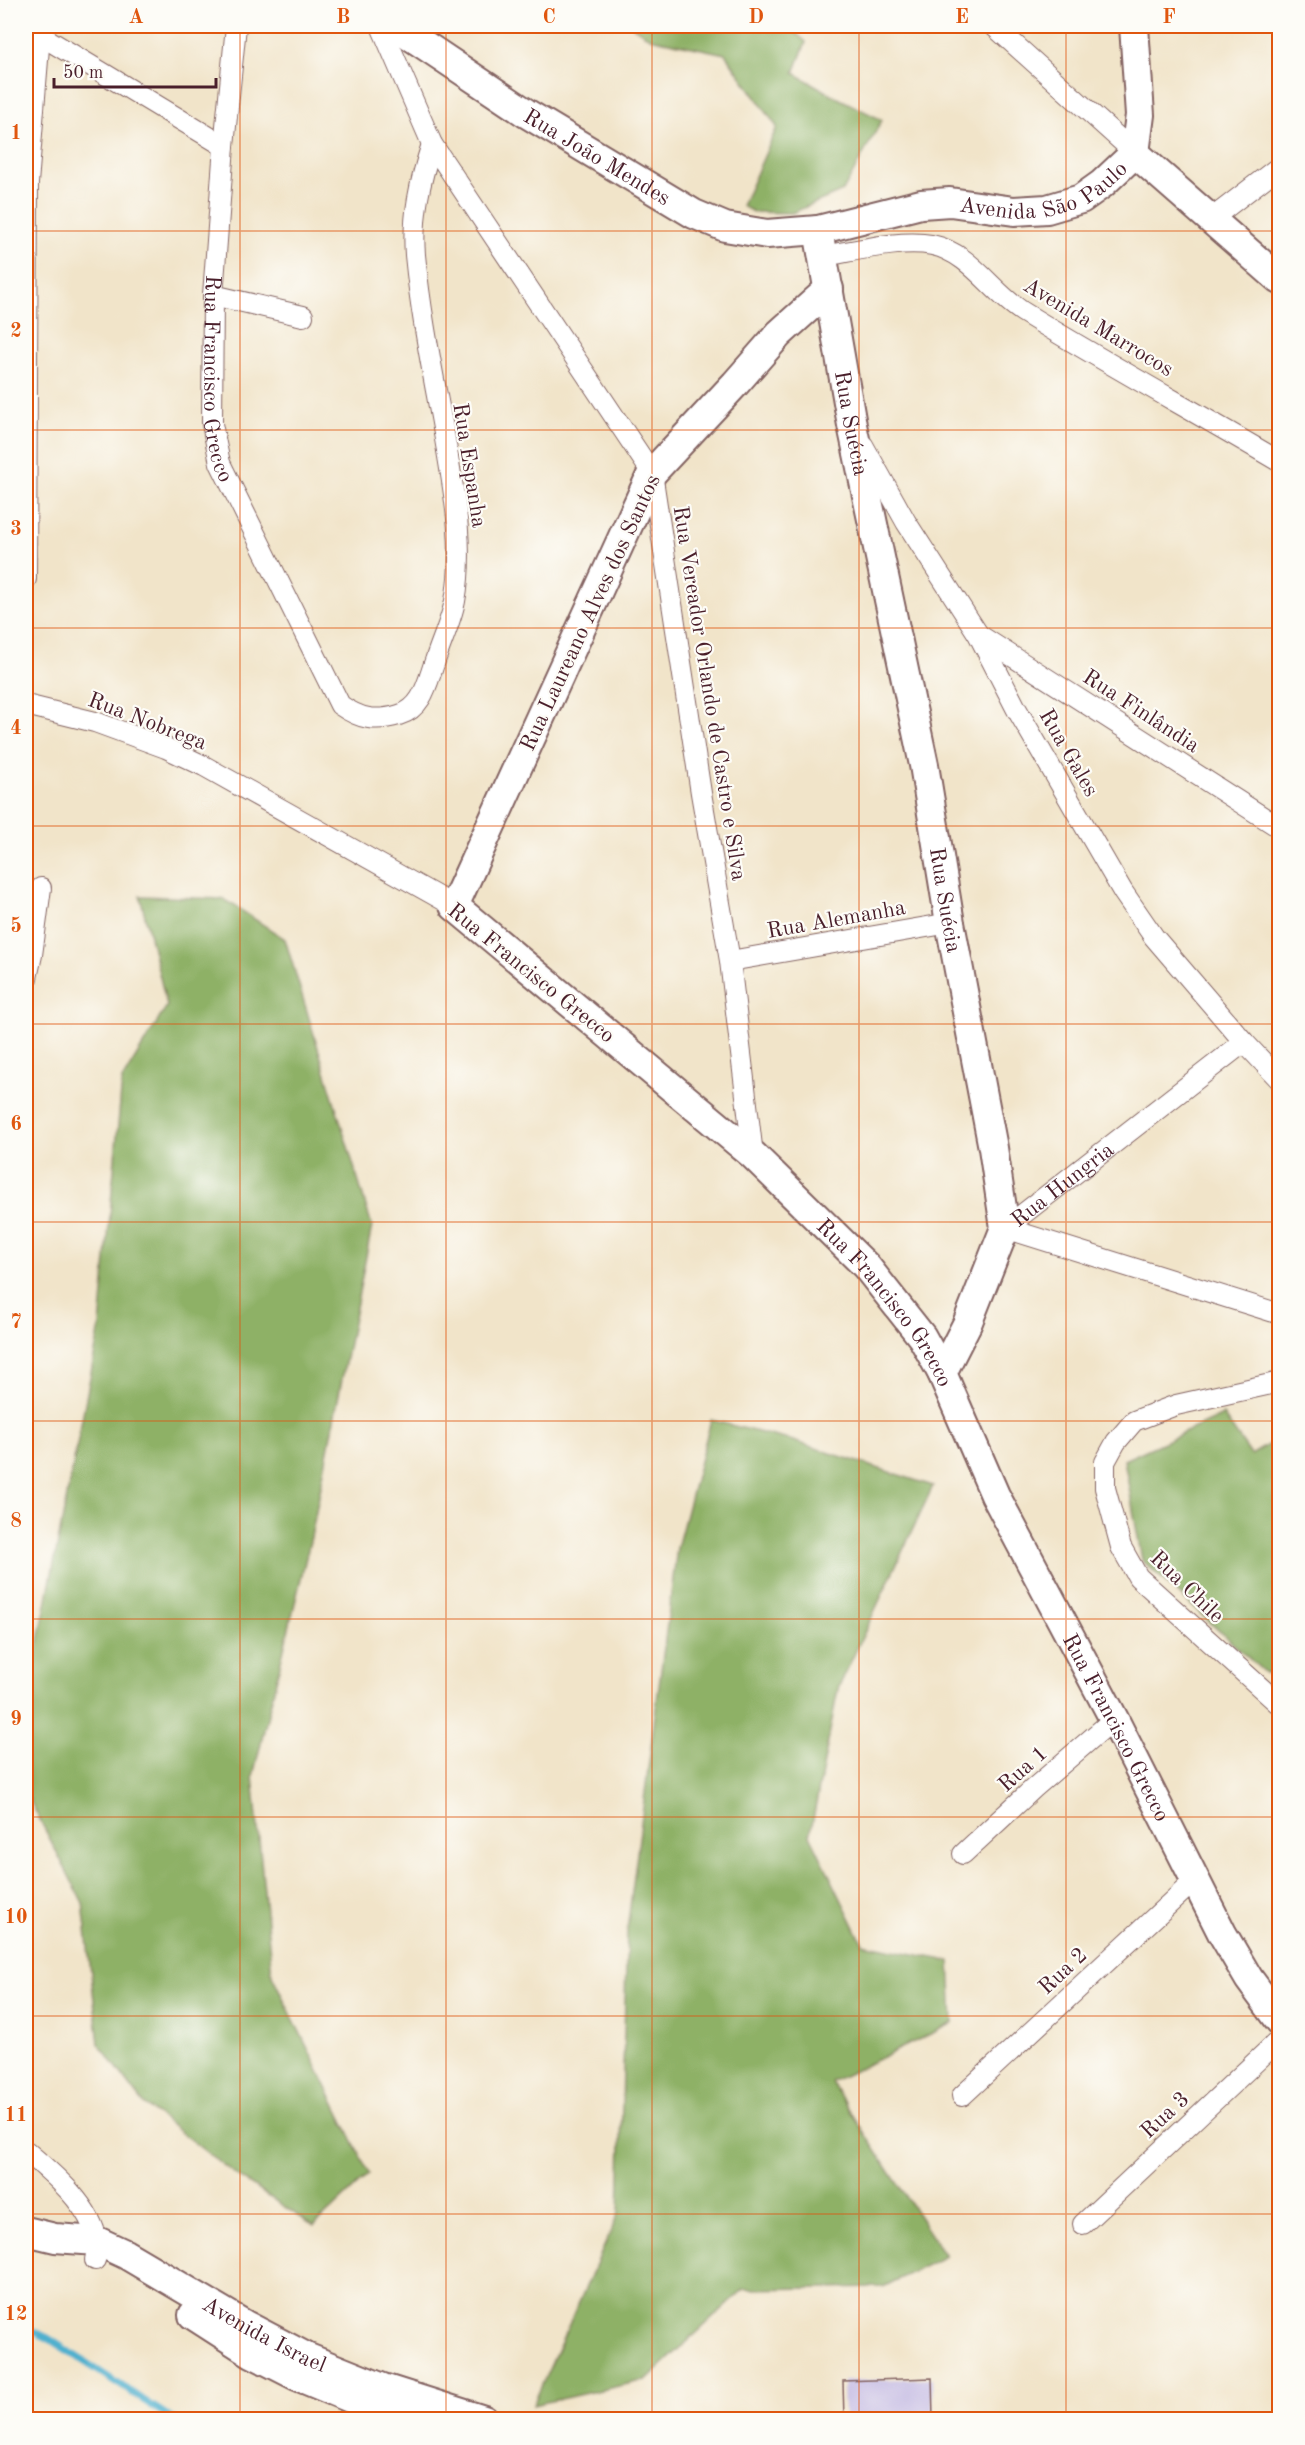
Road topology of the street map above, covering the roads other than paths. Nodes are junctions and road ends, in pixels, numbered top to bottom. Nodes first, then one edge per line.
1 (236, 26) edge
2 (381, 26) edge
3 (396, 26) edge
4 (994, 26) edge
5 (1134, 26) edge
6 (33, 33) edge
7 (432, 144) junction
8 (224, 146) junction
9 (1135, 153) junction
10 (1280, 166) edge
11 (1210, 220) junction
12 (821, 243) junction
13 (1280, 280) edge
14 (829, 289) junction
15 (213, 295) junction
16 (303, 316) dead end
17 (852, 425) junction
18 (1280, 462) edge
19 (652, 473) junction
20 (26, 579) edge
21 (978, 634) junction
22 (26, 705) edge
23 (340, 705) joint
24 (250, 791) joint
25 (1280, 828) edge
26 (41, 888) dead end
27 (454, 906) junction
28 (950, 923) junction
29 (730, 961) junction
30 (26, 982) edge
31 (1244, 1042) junction
32 (1280, 1080) edge
33 (753, 1155) junction
34 (1005, 1228) junction
35 (1280, 1314) edge
36 (942, 1373) junction
37 (1280, 1382) edge
38 (1280, 1705) edge
39 (1114, 1719) junction
40 (963, 1854) dead end
41 (1195, 1880) junction
42 (1280, 2021) edge
43 (1280, 2039) edge
44 (962, 2096) dead end
45 (26, 2151) edge
46 (1083, 2224) dead end
47 (26, 2231) edge
48 (96, 2251) junction
49 (403, 2420) edge
50 (484, 2420) edge

1 - 8 street, Rua Francisco Grecco
2 - 7 street, Rua Vereador Orlando de Castro e Silva
3 - 12 street, Rua João Mendes
4 - 9 street
5 - 9 street, Avenida São Paulo
6 - 8 street
6 - 20 street
7 - 19 street, Rua Vereador Orlando de Castro e Silva
7 - 23 street, Rua Espanha
8 - 15 street, Rua Francisco Grecco
9 - 11 street
9 - 12 street, Avenida São Paulo
10 - 11 street
11 - 13 street
12 - 14 street
12 - 18 street, Avenida Marrocos
14 - 17 street, Rua Suécia
14 - 19 street, Rua Laureano Alves dos Santos
15 - 16 street
15 - 23 street, Rua Francisco Grecco
17 - 21 street, Rua Gales
17 - 28 street, Rua Suécia
19 - 27 street, Rua Laureano Alves dos Santos
19 - 29 street, Rua Vereador Orlando de Castro e Silva
21 - 25 street, Rua Finlândia
21 - 31 street, Rua Gales
22 - 24 street, Rua Nobrega
24 - 27 street, Rua Francisco Grecco
26 - 30 street
27 - 33 street, Rua Francisco Grecco
28 - 29 street, Rua Alemanha
28 - 34 street, Rua Suécia
29 - 33 street, Rua Vereador Orlando de Castro e Silva
31 - 32 street, Rua Gales
31 - 34 street, Rua Hungria
33 - 36 street, Rua Francisco Grecco
34 - 35 street
34 - 36 street, Rua Hungria
36 - 39 street, Rua Francisco Grecco
37 - 38 street, Rua Chile
39 - 40 street, Rua 1
39 - 41 street, Rua Francisco Grecco
41 - 42 street, Rua Francisco Grecco
41 - 44 street, Rua 2
43 - 46 street, Rua 3
45 - 48 street
47 - 48 street, Avenida Israel
48 - 49 street, Avenida Israel
48 - 50 street, Avenida Israel

